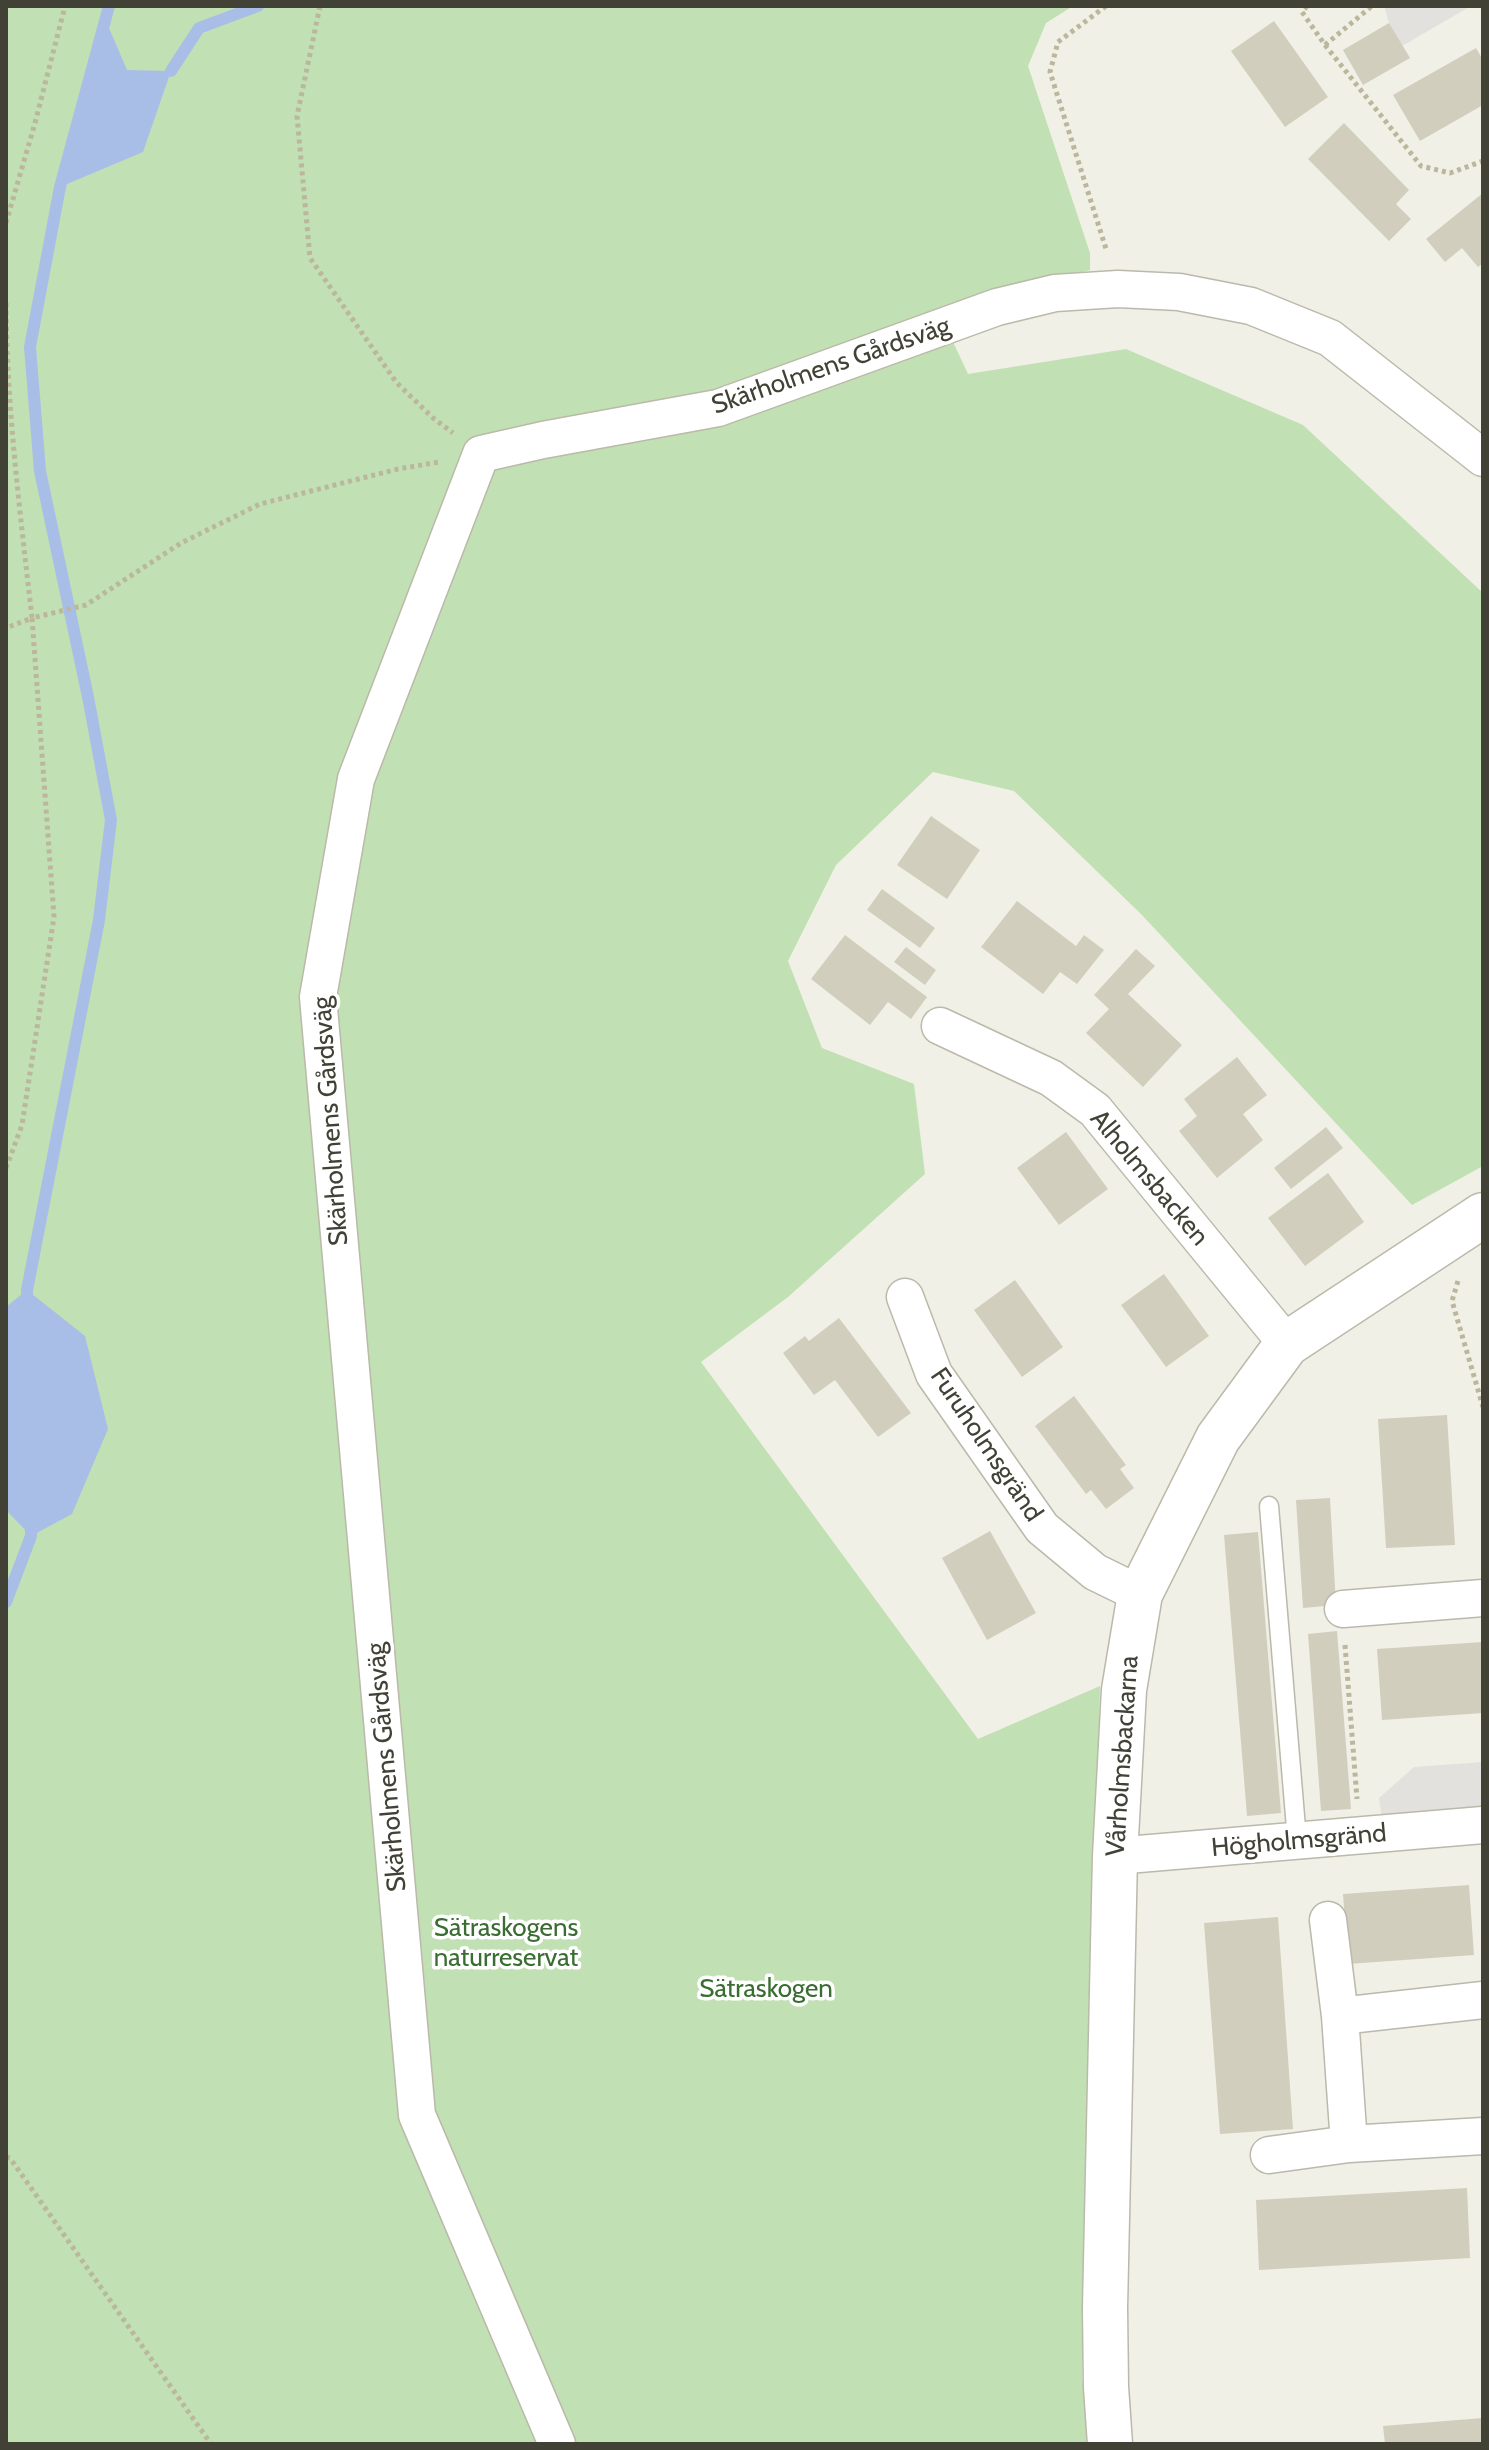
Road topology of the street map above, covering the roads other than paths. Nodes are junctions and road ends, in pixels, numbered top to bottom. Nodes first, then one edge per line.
1 (1483, 458) edge
2 (940, 1026) dead end
3 (1479, 1218) edge
4 (905, 1297) dead end
5 (1287, 1344) junction
6 (1269, 1506) dead end
7 (1140, 1594) junction
8 (1483, 1598) edge
9 (1343, 1609) road end
10 (1483, 1825) edge
11 (1297, 1840) junction
12 (1115, 1856) junction
13 (1328, 1920) dead end
14 (1483, 2000) edge
15 (1340, 2016) junction
16 (1483, 2136) edge
17 (1349, 2144) junction
18 (1269, 2155) dead end
19 (557, 2444) edge
20 (1110, 2444) edge

1 - 19 street, Skärholmens Gårdsväg
2 - 5 street, Alholmsbacken
3 - 5 street, Vårholmsbackarna
4 - 7 street, Furuholmsgränd
5 - 7 street, Vårholmsbackarna
6 - 11 lane
7 - 12 street, Vårholmsbackarna
8 - 9 street
10 - 11 street, Högholmsgränd
11 - 12 street, Högholmsgränd
12 - 20 street, Vårholmsbackarna
13 - 15 street
14 - 15 street
15 - 17 street
16 - 17 street
17 - 18 street

